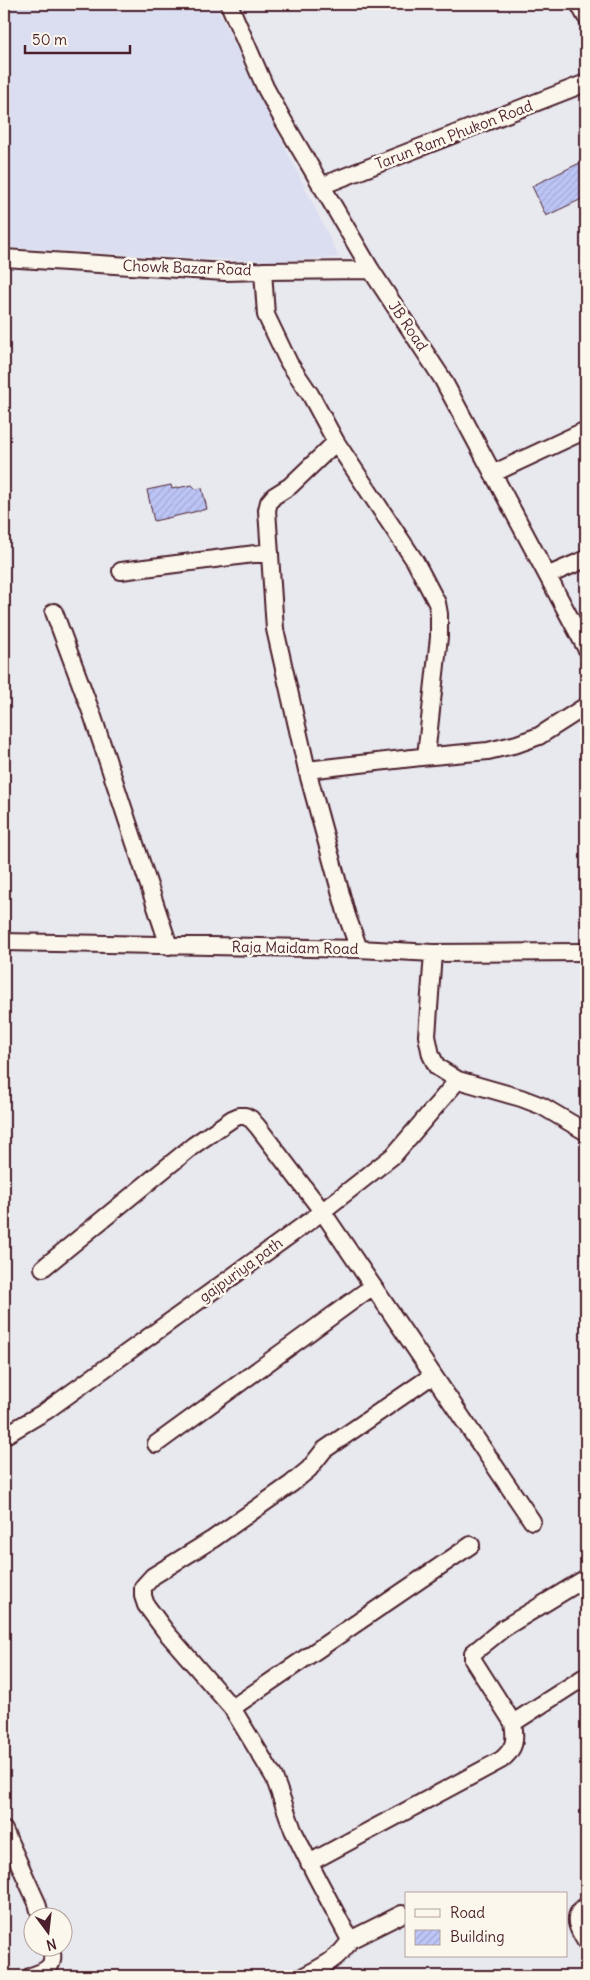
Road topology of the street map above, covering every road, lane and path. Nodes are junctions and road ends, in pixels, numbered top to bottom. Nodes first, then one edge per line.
1 (229, 4) edge
2 (580, 4) edge
3 (586, 16) edge
4 (586, 83) edge
5 (321, 186) junction
6 (4, 258) edge
7 (371, 270) junction
8 (263, 271) junction
9 (586, 430) edge
10 (336, 442) junction
11 (494, 474) junction
12 (270, 552) junction
13 (586, 559) edge
14 (122, 571) dead end
15 (549, 575) junction
16 (54, 612) dead end
17 (586, 648) edge
18 (586, 706) edge
19 (426, 756) junction
20 (307, 770) junction
21 (5, 938) edge
22 (169, 946) junction
23 (359, 949) junction
24 (586, 952) edge
25 (433, 953) junction
26 (458, 1080) junction
27 (586, 1132) edge
28 (322, 1211) junction
29 (42, 1268) dead end
30 (373, 1286) junction
31 (433, 1375) junction
32 (4, 1436) edge
33 (156, 1444) dead end
34 (532, 1520) dead end
35 (471, 1545) dead end
36 (586, 1578) edge
37 (586, 1676) edge
38 (232, 1708) junction
39 (513, 1723) junction
40 (5, 1838) edge
41 (309, 1863) junction
42 (586, 1906) edge
43 (38, 1908) edge
44 (402, 1914) dead end
45 (350, 1940) junction
46 (586, 1942) edge
47 (53, 1958) edge
48 (328, 1971) edge
49 (31, 1976) edge
50 (304, 1976) edge

1 - 5 street, JB Road
2 - 3 street
4 - 5 street, Tarun Ram Phukon Road
5 - 7 street, JB Road
6 - 8 street, Chowk Bazar Road
7 - 8 street, Chowk Bazar Road
7 - 11 street, JB Road
8 - 10 street
9 - 11 street
10 - 12 street
10 - 19 street
11 - 15 street, JB Road
12 - 14 street
12 - 20 street
13 - 15 street
15 - 17 street, JB Road
16 - 22 street
18 - 19 street
19 - 20 street
20 - 23 street
21 - 22 street, Raja Maidam Road
22 - 23 street, Raja Maidam Road
23 - 25 street, Raja Maidam Road
24 - 25 street, Raja Maidam Road
25 - 26 street
26 - 27 street
26 - 28 street, gajpuriya path
28 - 29 street
28 - 30 street
28 - 32 street, gajpuriya path
30 - 31 street
30 - 33 street
31 - 34 street
31 - 38 street
35 - 38 street
36 - 39 street
37 - 39 street
38 - 41 street
39 - 41 street
40 - 43 street
41 - 45 street
42 - 46 street
44 - 45 street
45 - 48 street
47 - 49 street
48 - 50 street

